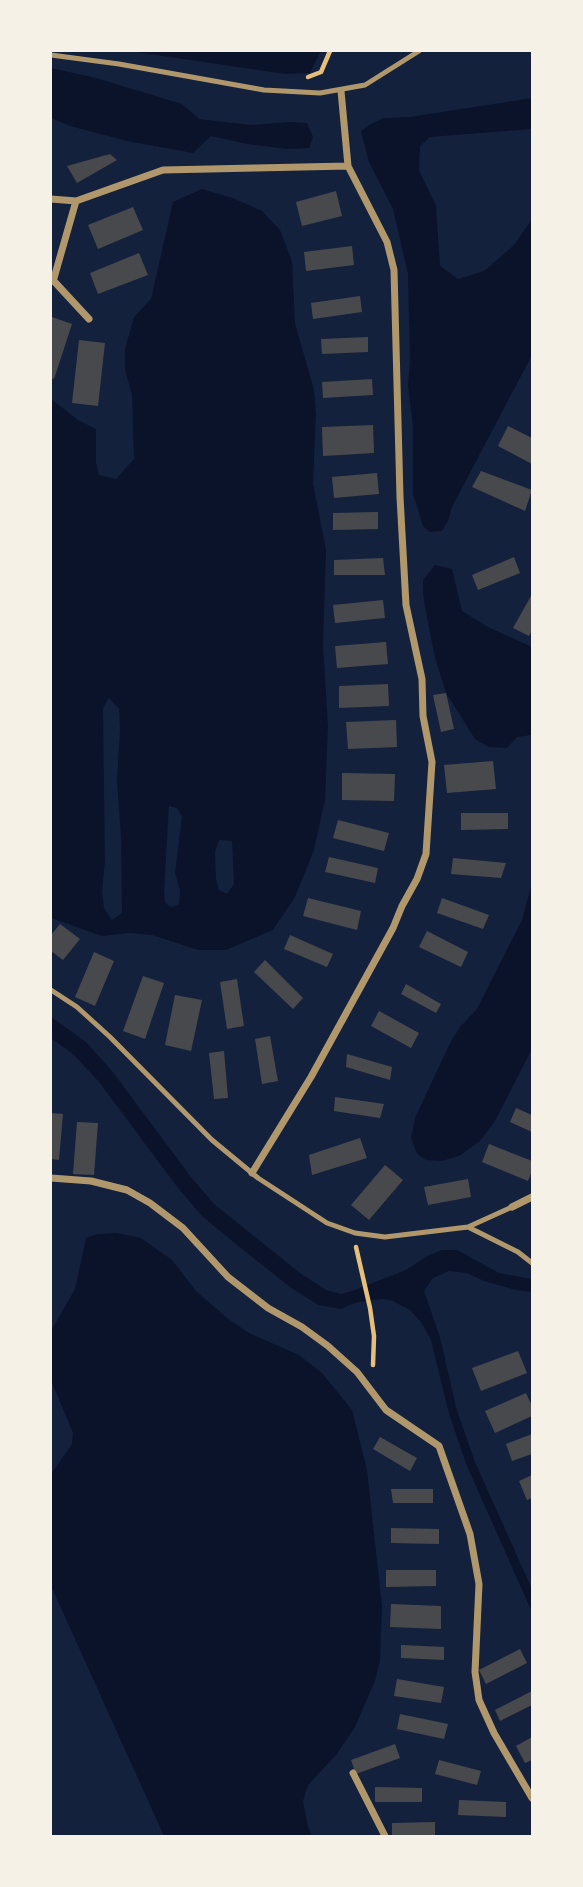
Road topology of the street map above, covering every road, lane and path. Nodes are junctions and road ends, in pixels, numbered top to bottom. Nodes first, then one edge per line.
1 (419, 51) edge
2 (51, 54) edge
3 (341, 91) junction
4 (348, 166) junction
5 (51, 199) edge
6 (76, 201) junction
7 (52, 278) edge
8 (89, 319) dead end
9 (51, 990) edge
10 (251, 1173) junction
11 (51, 1178) edge
12 (532, 1197) edge
13 (512, 1208) joint
14 (468, 1227) junction
15 (355, 1233) junction
16 (532, 1263) edge
17 (371, 1391) junction
18 (353, 1773) dead end
19 (532, 1798) edge
20 (385, 1836) edge

1 - 3 lane
2 - 3 lane
3 - 4 street
4 - 6 street
4 - 10 street
5 - 6 street
6 - 7 street
7 - 8 street
9 - 10 lane
10 - 15 lane
11 - 17 street
12 - 13 street
13 - 14 lane
14 - 15 lane
14 - 16 lane
15 - 17 path
17 - 19 street
18 - 20 street

